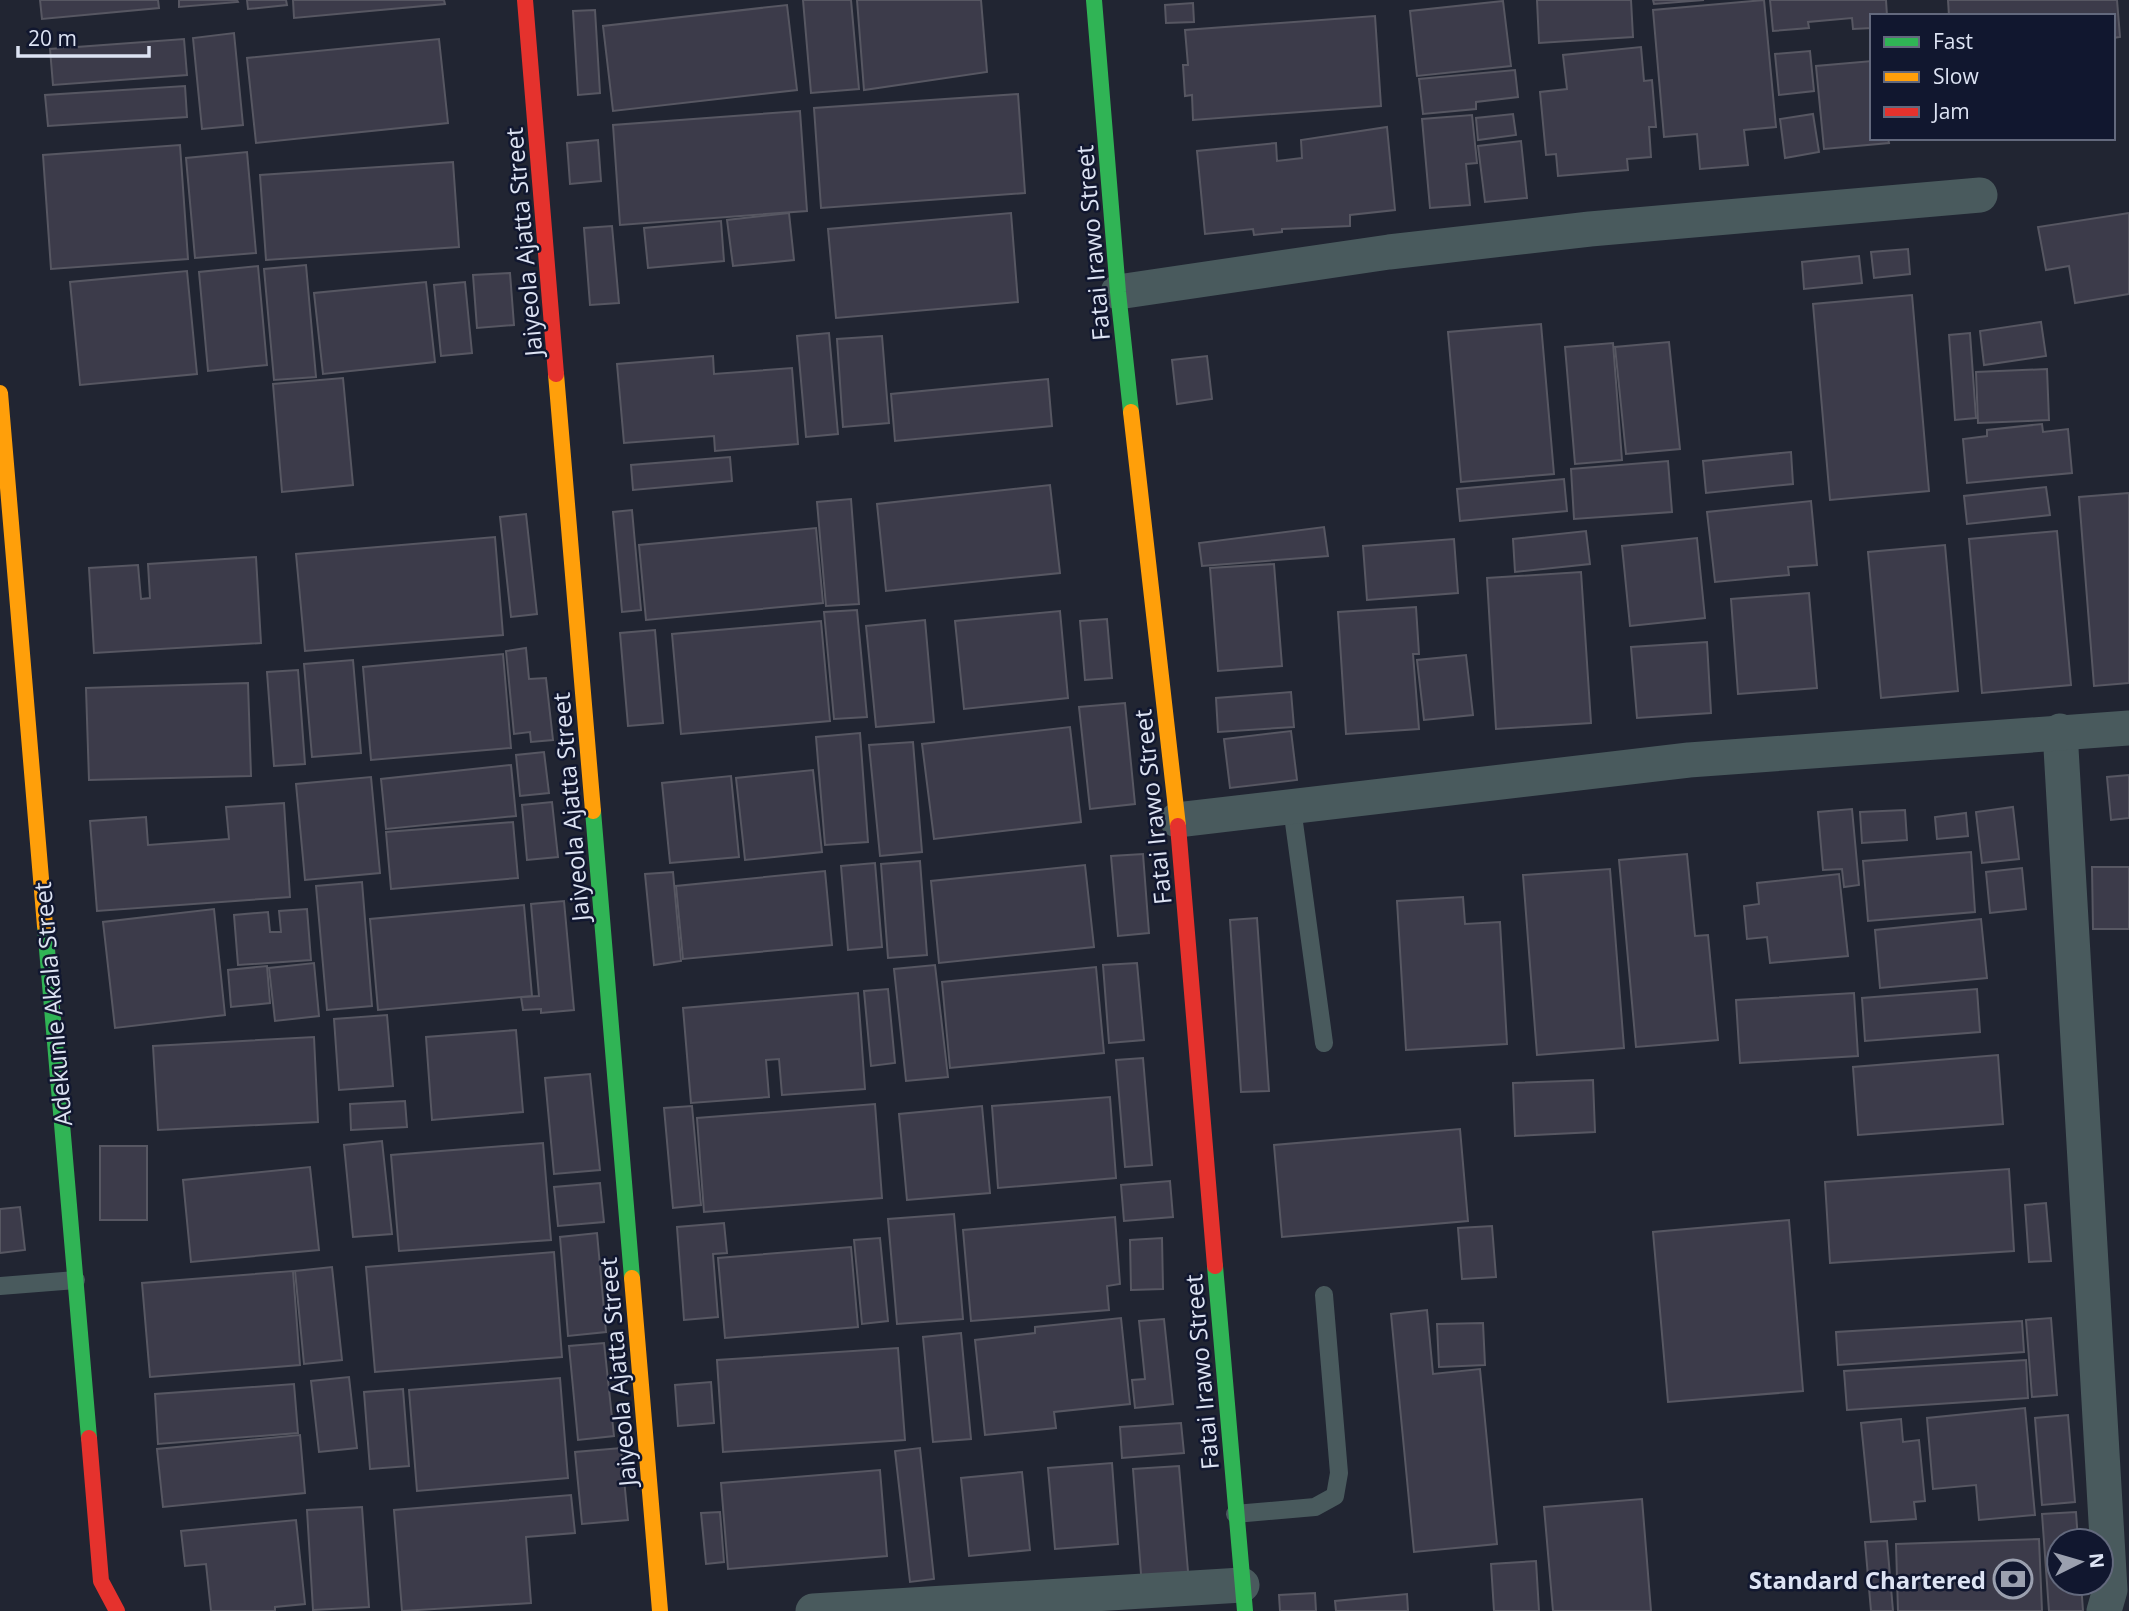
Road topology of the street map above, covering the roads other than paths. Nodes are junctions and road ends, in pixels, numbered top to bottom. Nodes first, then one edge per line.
1 (525, 0) edge
2 (1094, 0) edge
3 (1980, 195) dead end
4 (1118, 292) junction
5 (0, 393) edge
6 (2129, 728) edge
7 (2060, 731) junction
8 (1292, 808) junction
9 (1177, 820) junction
10 (1324, 1043) dead end
11 (76, 1280) junction
12 (0, 1286) edge
13 (1324, 1295) dead end
14 (1235, 1514) junction
15 (1243, 1598) edge
16 (117, 1611) edge
17 (660, 1611) edge
18 (813, 1611) edge
19 (2104, 1611) edge

1 - 17 street, Jaiyeola Ajatta Street
2 - 4 street, Fatai Irawo Street
3 - 4 street
4 - 9 street, Fatai Irawo Street
5 - 11 street, Adekunle Akala Street
6 - 7 street
7 - 8 street
7 - 19 street
8 - 9 street
8 - 10 lane
9 - 14 street, Fatai Irawo Street
11 - 12 lane
11 - 16 street, Adekunle Akala Street
13 - 14 lane
14 - 15 street, Fatai Irawo Street
15 - 18 street

